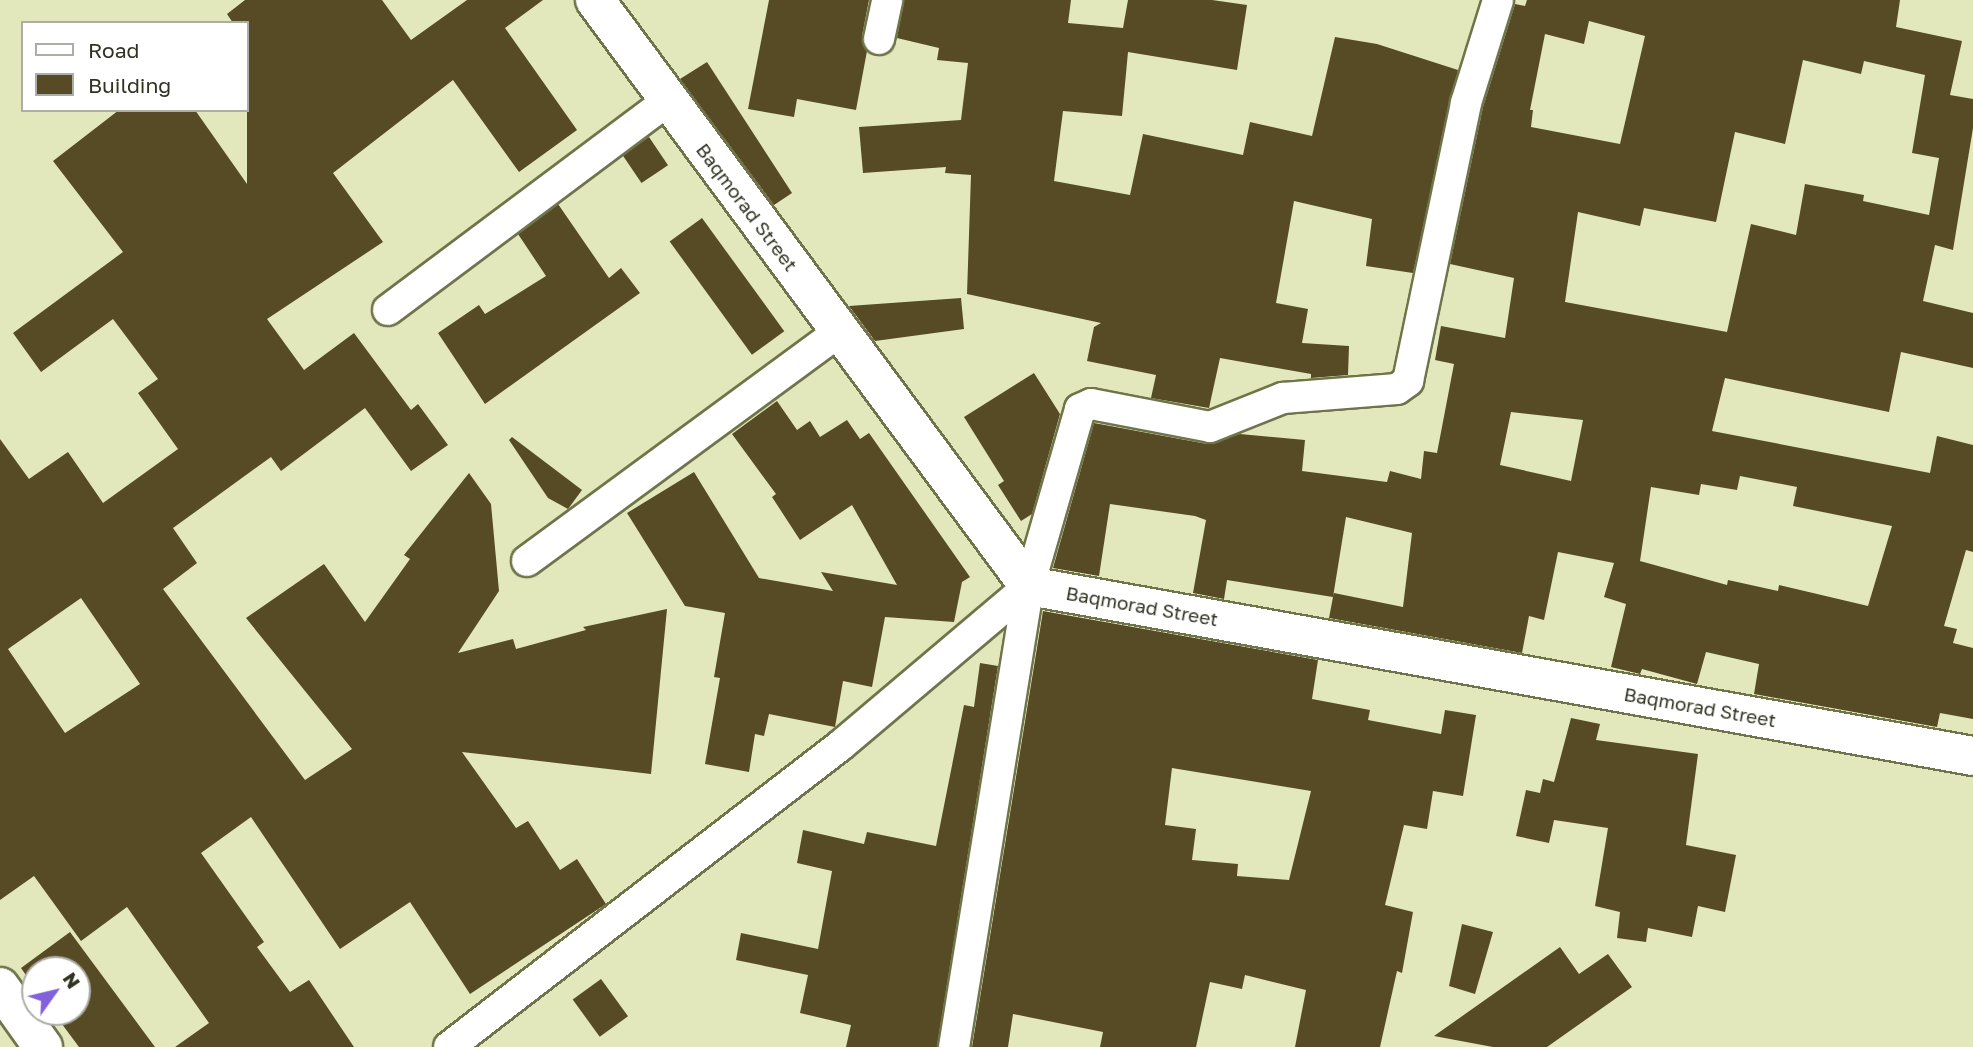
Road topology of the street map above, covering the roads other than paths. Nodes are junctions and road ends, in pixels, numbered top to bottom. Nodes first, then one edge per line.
1 (595, 0) edge
2 (887, 0) edge
3 (1498, 0) edge
4 (879, 39) dead end
5 (667, 101) junction
6 (388, 310) dead end
7 (840, 331) junction
8 (527, 561) dead end
9 (1029, 586) junction
10 (1973, 756) edge
11 (0, 987) edge
12 (43, 1047) edge
13 (449, 1047) edge
14 (954, 1047) edge

1 - 5 street, Baqmorad Street
2 - 4 street
3 - 9 street
5 - 6 street
5 - 7 street, Baqmorad Street
7 - 8 street
7 - 9 street, Baqmorad Street
9 - 10 street, Baqmorad Street
9 - 13 street
9 - 14 street
11 - 12 street

